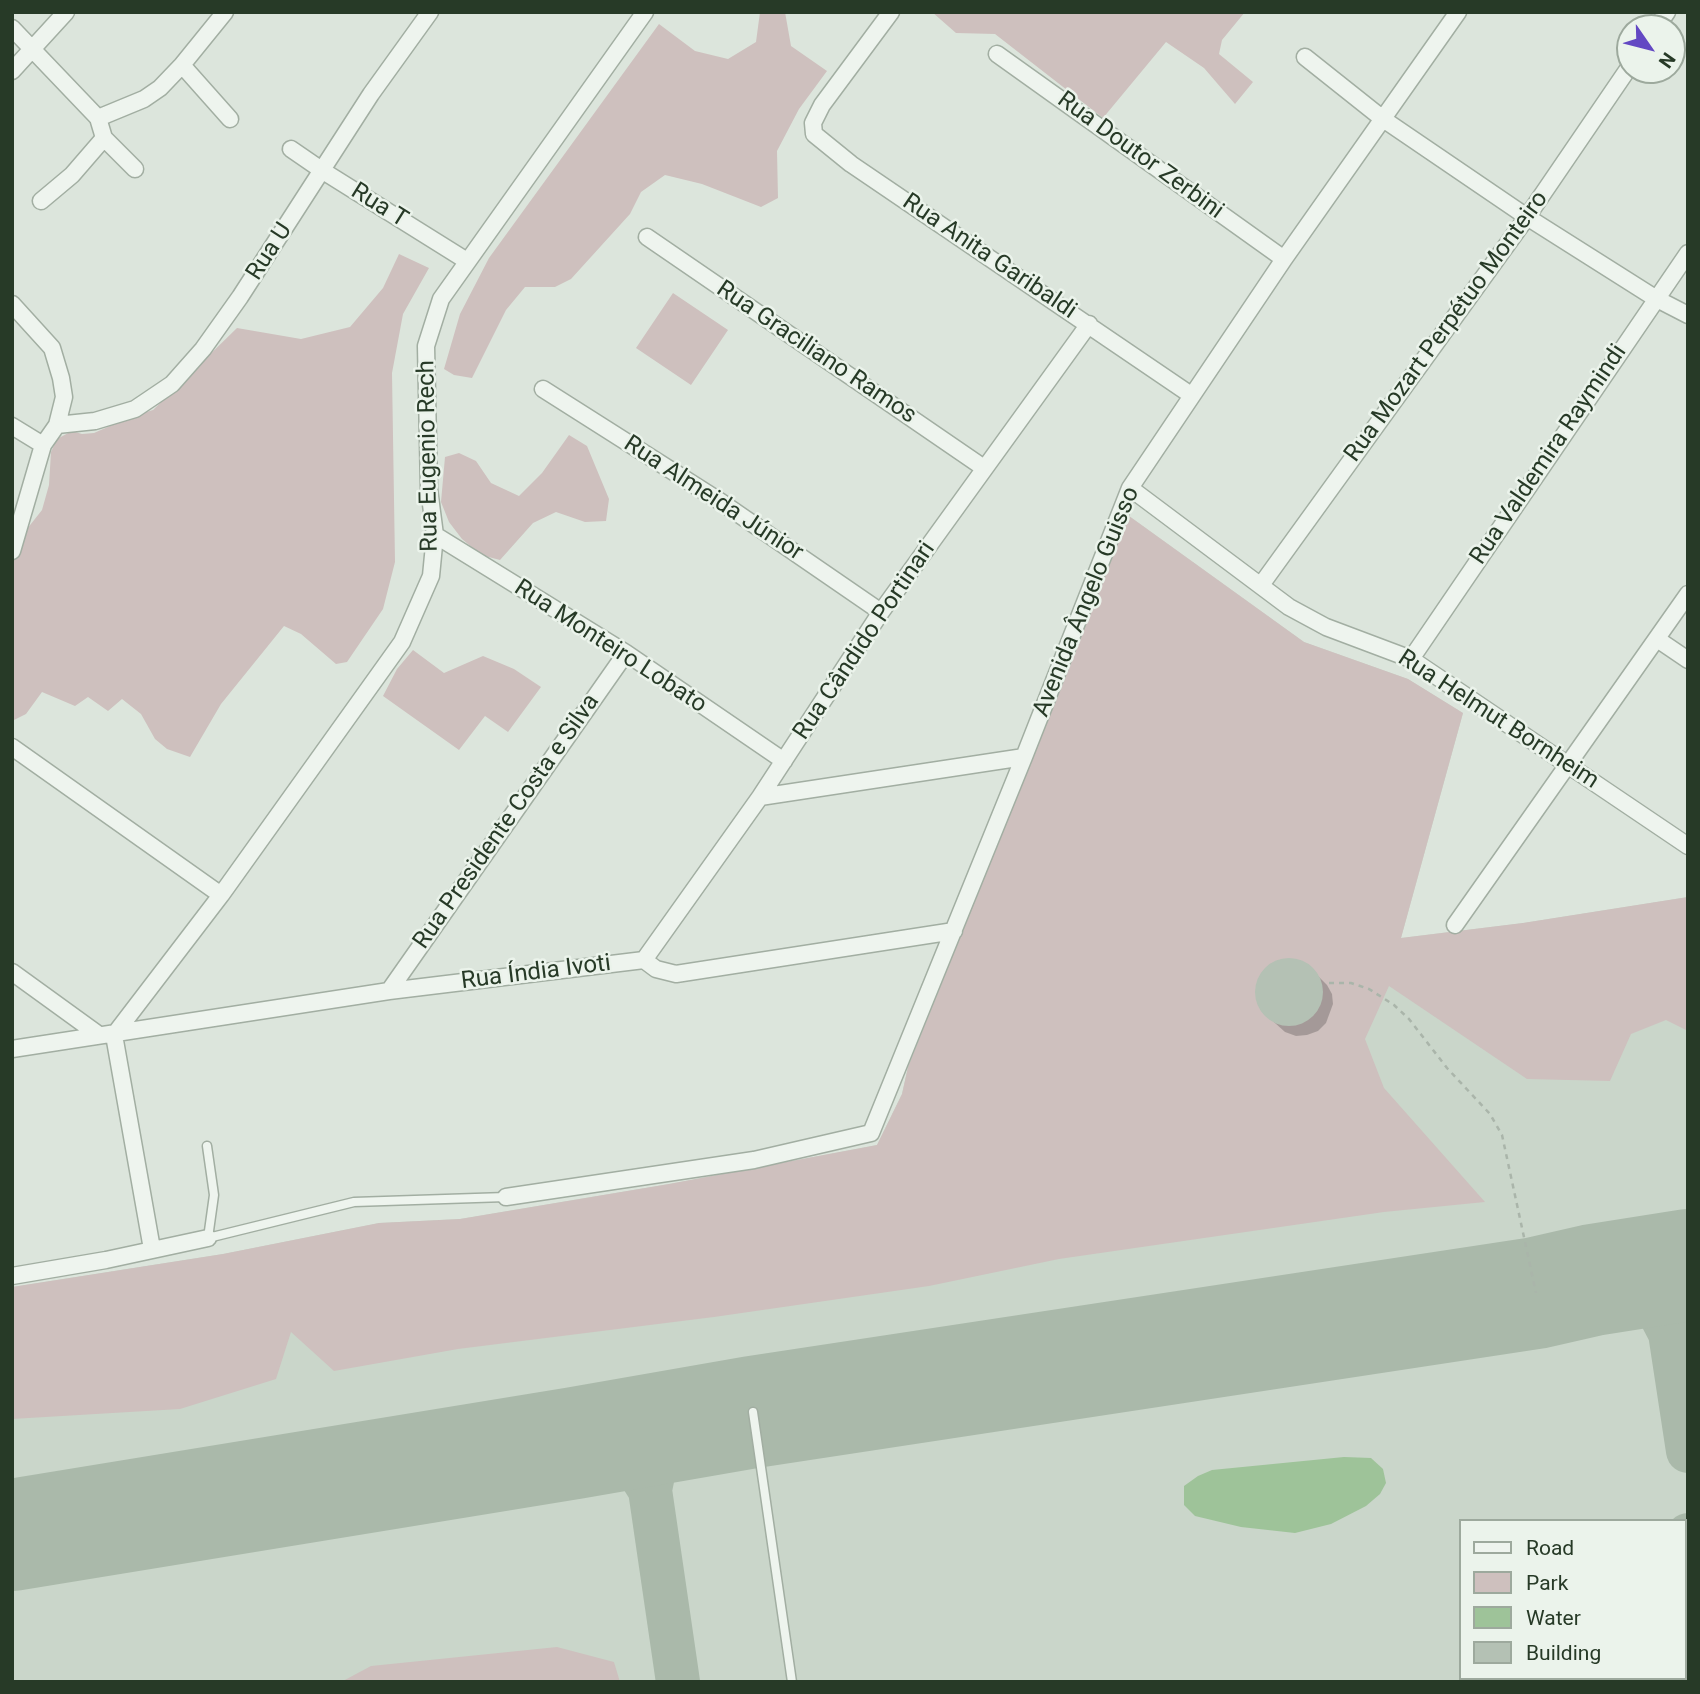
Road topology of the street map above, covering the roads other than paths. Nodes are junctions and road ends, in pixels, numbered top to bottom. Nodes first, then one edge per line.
1 (66, 12) edge
2 (225, 12) edge
3 (430, 12) edge
4 (645, 12) edge
5 (891, 12) edge
6 (1458, 12) edge
7 (12, 28) edge
8 (32, 49) junction
9 (997, 54) dead end
10 (1305, 57) dead end
11 (182, 65) junction
12 (12, 71) edge
13 (1618, 84) edge
14 (98, 118) junction
15 (230, 119) dead end
16 (1383, 119) junction
17 (104, 138) junction
18 (291, 149) dead end
19 (135, 169) dead end
20 (323, 172) junction
21 (41, 201) dead end
22 (1527, 216) junction
23 (647, 237) dead end
24 (1688, 253) edge
25 (1284, 259) junction
26 (467, 261) junction
27 (1655, 298) junction
28 (12, 304) edge
29 (1688, 314) edge
30 (1088, 324) junction
31 (543, 389) dead end
32 (1191, 395) junction
33 (57, 425) junction
34 (12, 426) edge
35 (43, 445) junction
36 (984, 468) junction
37 (1130, 488) junction
38 (435, 535) junction
39 (12, 551) edge
40 (1261, 585) junction
41 (1688, 594) edge
42 (881, 612) junction
43 (1657, 639) junction
44 (626, 653) junction
45 (1411, 659) junction
46 (1688, 660) edge
47 (12, 747) edge
48 (1024, 757) junction
49 (784, 761) junction
50 (1569, 764) junction
51 (760, 797) junction
52 (1688, 846) edge
53 (221, 894) junction
54 (1455, 925) dead end
55 (954, 931) junction
56 (644, 960) junction
57 (12, 972) edge
58 (389, 991) junction
59 (106, 1035) junction
60 (12, 1049) edge
61 (207, 1146) dead end
62 (506, 1197) joint
63 (208, 1238) junction
64 (152, 1249) junction
65 (12, 1276) edge
66 (753, 1412) dead end
67 (792, 1682) edge

1 - 8 street
2 - 11 street
3 - 20 street, Rua U
4 - 26 street, Rua Eugenio Rech
5 - 30 street, Rua Anita Garibaldi
6 - 16 street, Avenida Ângelo Guisso
7 - 8 street
8 - 12 street
8 - 14 street
9 - 25 street, Rua Doutor Zerbini
10 - 16 street
11 - 14 street
11 - 15 street
13 - 22 street, Rua Mozart Perpétuo Monteiro
14 - 17 street
16 - 22 street
16 - 25 street, Avenida Ângelo Guisso
17 - 19 street
17 - 21 street
18 - 20 street, Rua T
20 - 26 street, Rua T
20 - 33 street, Rua U
22 - 27 street
22 - 40 street, Rua Mozart Perpétuo Monteiro
23 - 36 street, Rua Graciliano Ramos
24 - 27 street, Rua Valdemira Raymindi
25 - 32 street, Avenida Ângelo Guisso
26 - 38 street, Rua Eugenio Rech
27 - 29 street
27 - 45 street, Rua Valdemira Raymindi
28 - 33 street
30 - 32 street, Rua Anita Garibaldi
30 - 36 street, Rua Cândido Portinari
31 - 42 street, Rua Almeida Júnior
32 - 37 street, Avenida Ângelo Guisso
33 - 35 street
34 - 35 street
35 - 39 street
36 - 42 street, Rua Cândido Portinari
37 - 40 street, Rua Helmut Bornheim
37 - 48 street, Avenida Ângelo Guisso
38 - 44 street, Rua Monteiro Lobato
38 - 53 street, Rua Eugenio Rech
40 - 45 street, Rua Helmut Bornheim
41 - 43 street
42 - 49 street, Rua Cândido Portinari
43 - 46 street
43 - 50 street
44 - 49 street, Rua Monteiro Lobato
44 - 58 street, Rua Presidente Costa e Silva
45 - 50 street, Rua Helmut Bornheim
47 - 53 street
48 - 51 street
48 - 55 street, Avenida Ângelo Guisso
49 - 51 street, Rua Cândido Portinari
50 - 52 street, Rua Helmut Bornheim
50 - 54 street
51 - 56 street, Rua Cândido Portinari
53 - 59 street, Rua Eugenio Rech
55 - 56 street, Rua Índia Ivoti
55 - 62 street, Avenida Ângelo Guisso
56 - 58 street, Rua Índia Ivoti
57 - 59 street
58 - 59 street, Rua Índia Ivoti
59 - 60 street, Rua Índia Ivoti
59 - 64 street
61 - 63 lane
62 - 63 lane
63 - 64 street
64 - 65 street
66 - 67 lane

